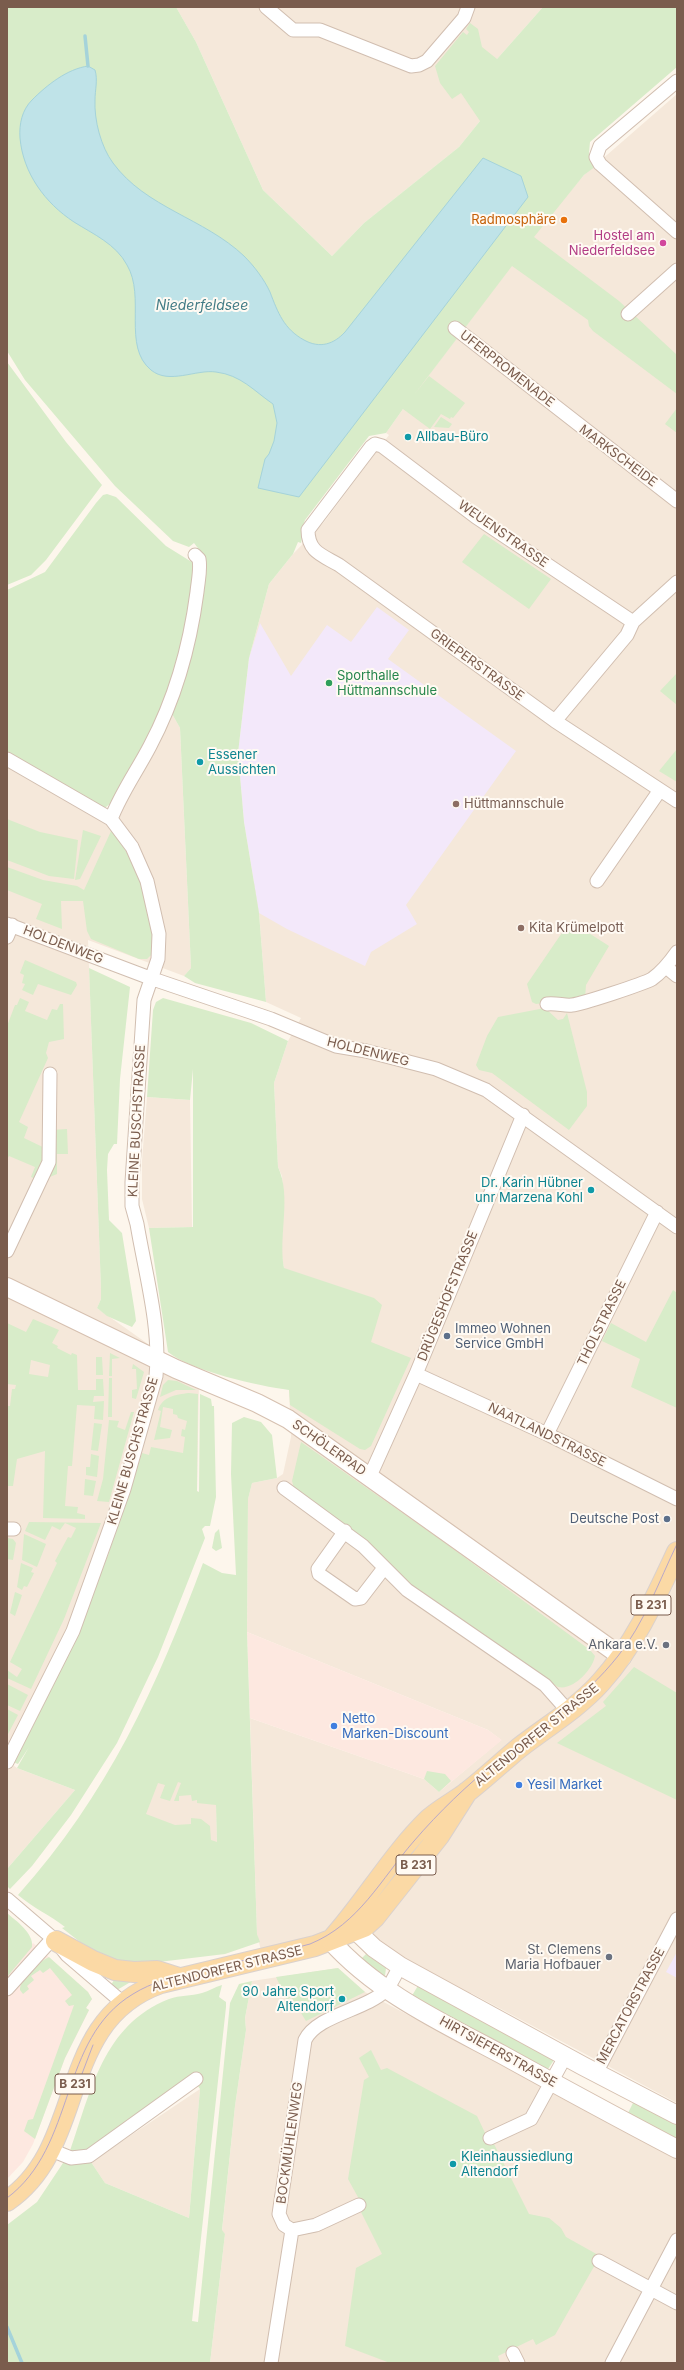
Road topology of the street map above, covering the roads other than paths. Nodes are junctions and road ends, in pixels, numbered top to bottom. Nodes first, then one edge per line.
1 (266, 7) edge
2 (468, 7) edge
3 (677, 81) edge
4 (677, 232) edge
5 (677, 270) edge
6 (628, 314) dead end
7 (455, 328) dead end
8 (558, 410) joint
9 (375, 444) joint
10 (677, 501) edge
11 (195, 555) dead end
12 (677, 582) edge
13 (633, 622) junction
14 (555, 721) junction
15 (7, 759) edge
16 (660, 790) junction
17 (677, 801) edge
18 (111, 819) junction
19 (597, 881) dead end
20 (9, 929) edge
21 (677, 952) edge
22 (666, 966) junction
23 (677, 976) edge
24 (150, 978) junction
25 (547, 1004) dead end
26 (50, 1074) dead end
27 (523, 1115) junction
28 (657, 1212) junction
29 (677, 1227) edge
30 (7, 1251) edge
31 (7, 1287) edge
32 (157, 1360) junction
33 (416, 1374) junction
34 (547, 1434) junction
35 (370, 1476) junction
36 (284, 1488) dead end
37 (677, 1499) edge
38 (345, 1531) junction
39 (677, 1552) edge
40 (384, 1568) junction
41 (622, 1657) junction
42 (568, 1711) junction
43 (7, 1762) edge
44 (7, 1899) edge
45 (677, 1919) edge
46 (352, 1926) junction
47 (55, 1940) junction
48 (330, 1940) junction
49 (400, 1966) junction
50 (181, 1979) junction
51 (7, 1989) edge
52 (386, 1990) junction
53 (123, 2003) junction
54 (565, 2057) junction
55 (596, 2073) junction
56 (196, 2080) dead end
57 (552, 2082) junction
58 (677, 2115) edge
59 (490, 2138) dead end
60 (677, 2149) edge
61 (51, 2150) junction
62 (7, 2201) edge
63 (358, 2205) dead end
64 (292, 2230) junction
65 (677, 2240) edge
66 (599, 2261) dead end
67 (651, 2289) junction
68 (677, 2303) edge
69 (271, 2363) edge
70 (612, 2363) edge

1 - 2 street
3 - 4 street
5 - 6 street
7 - 8 street, UFERPROMENADE
8 - 10 street, MARKSCHEIDE
9 - 13 street, WEUENSTRASSE
9 - 14 street, GRIEPERSTRASSE
11 - 18 street
12 - 13 street
13 - 14 street
14 - 16 street, GRIEPERSTRASSE
15 - 18 street, KLEINE BUSCHSTRASSE
16 - 17 street, GRIEPERSTRASSE
16 - 19 street
18 - 24 street, KLEINE BUSCHSTRASSE
20 - 24 street, HOLDENWEG
21 - 22 street
22 - 23 street
22 - 25 street
24 - 27 street, HOLDENWEG
24 - 32 street, KLEINE BUSCHSTRASSE
26 - 30 street
27 - 28 street, HOLDENWEG
27 - 33 street, DRÜGESHOFSTRASSE
28 - 29 street, HOLDENWEG
28 - 34 street, THOLSTRASSE
31 - 32 main road, SCHÖLERPAD
32 - 35 main road, SCHÖLERPAD
32 - 43 street, KLEINE BUSCHSTRASSE
33 - 34 street, NAATLANDSTRASSE
33 - 35 street, DRÜGESHOFSTRASSE
34 - 37 street, NAATLANDSTRASSE
35 - 41 main road, SCHÖLERPAD
36 - 38 street
38 - 40 street
38 - 40 street
39 - 41 main road, ALTENDORFER STRASSE / B 231
40 - 42 street
41 - 42 main road, ALTENDORFER STRASSE / B 231
42 - 46 main road, ALTENDORFER STRASSE / B 231
44 - 47 street
45 - 55 street, MERCATORSTRASSE
46 - 48 main road, ALTENDORFER STRASSE / B 231
46 - 49 main road
47 - 50 main road
47 - 51 street
47 - 53 street
48 - 50 main road, ALTENDORFER STRASSE / B 231
48 - 52 main road, HIRTSIEFERSTRASSE
49 - 52 street, BOCKMÜHLENWEG
49 - 54 main road
50 - 53 main road, ALTENDORFER STRASSE / B 231
52 - 57 main road, HIRTSIEFERSTRASSE
52 - 64 street, BOCKMÜHLENWEG
53 - 61 main road, ALTENDORFER STRASSE / B 231
54 - 55 main road
54 - 57 street
55 - 58 main road
56 - 61 street
57 - 59 street
57 - 60 main road, HIRTSIEFERSTRASSE
61 - 62 main road, ALTENDORFER STRASSE / B 231
63 - 64 street
64 - 69 street
65 - 67 street
66 - 67 street
67 - 68 street
67 - 70 street

